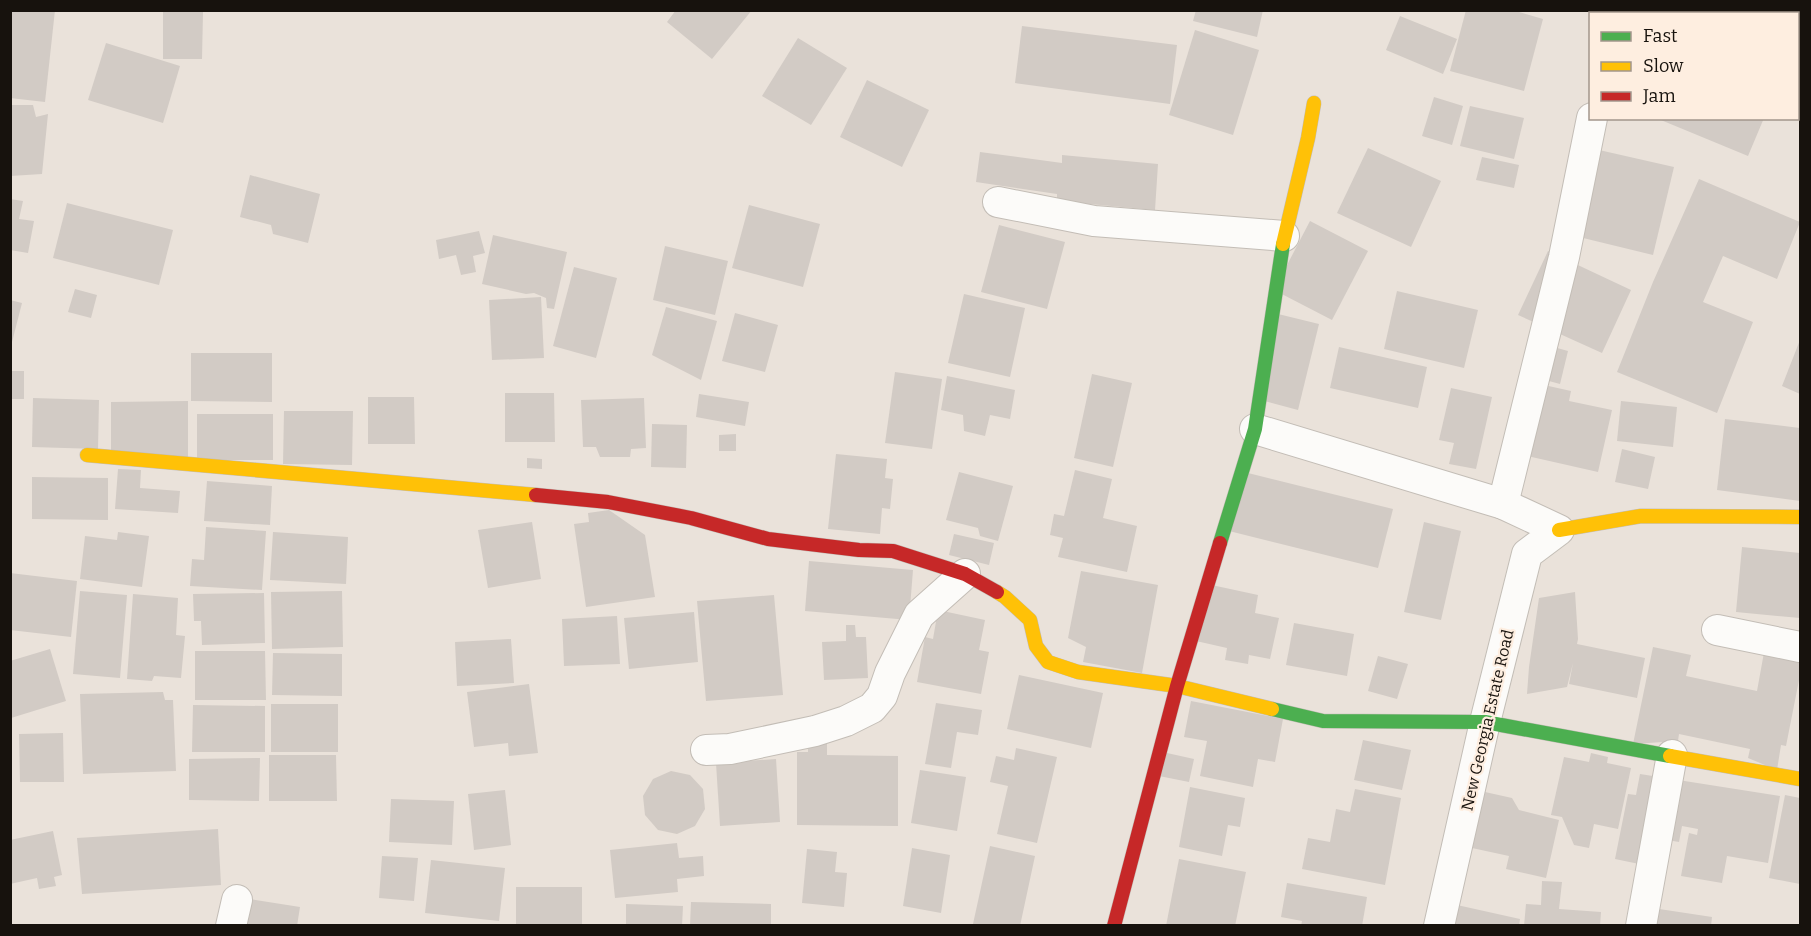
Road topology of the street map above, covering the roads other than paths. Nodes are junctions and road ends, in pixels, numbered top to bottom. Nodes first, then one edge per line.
1 (1314, 103) dead end
2 (1592, 120) edge
3 (998, 202) dead end
4 (1284, 236) junction
5 (1255, 429) junction
6 (87, 455) dead end
7 (1503, 504) junction
8 (1800, 517) edge
9 (1559, 530) junction
10 (965, 574) junction
11 (1717, 630) dead end
12 (1800, 647) edge
13 (1177, 686) junction
14 (1485, 722) junction
15 (706, 750) dead end
16 (1672, 755) junction
17 (1800, 779) edge
18 (1114, 926) edge
19 (1439, 926) edge
20 (1641, 926) edge

1 - 4 street
2 - 7 street
3 - 4 street
4 - 5 street
5 - 7 street
5 - 13 street
6 - 10 street
7 - 9 street
8 - 9 street
9 - 14 street, New Georgia Estate Road
10 - 13 street
10 - 15 street
11 - 12 street
13 - 14 street
13 - 18 street
14 - 16 street
14 - 19 street, New Georgia Estate Road
16 - 17 street
16 - 20 street

